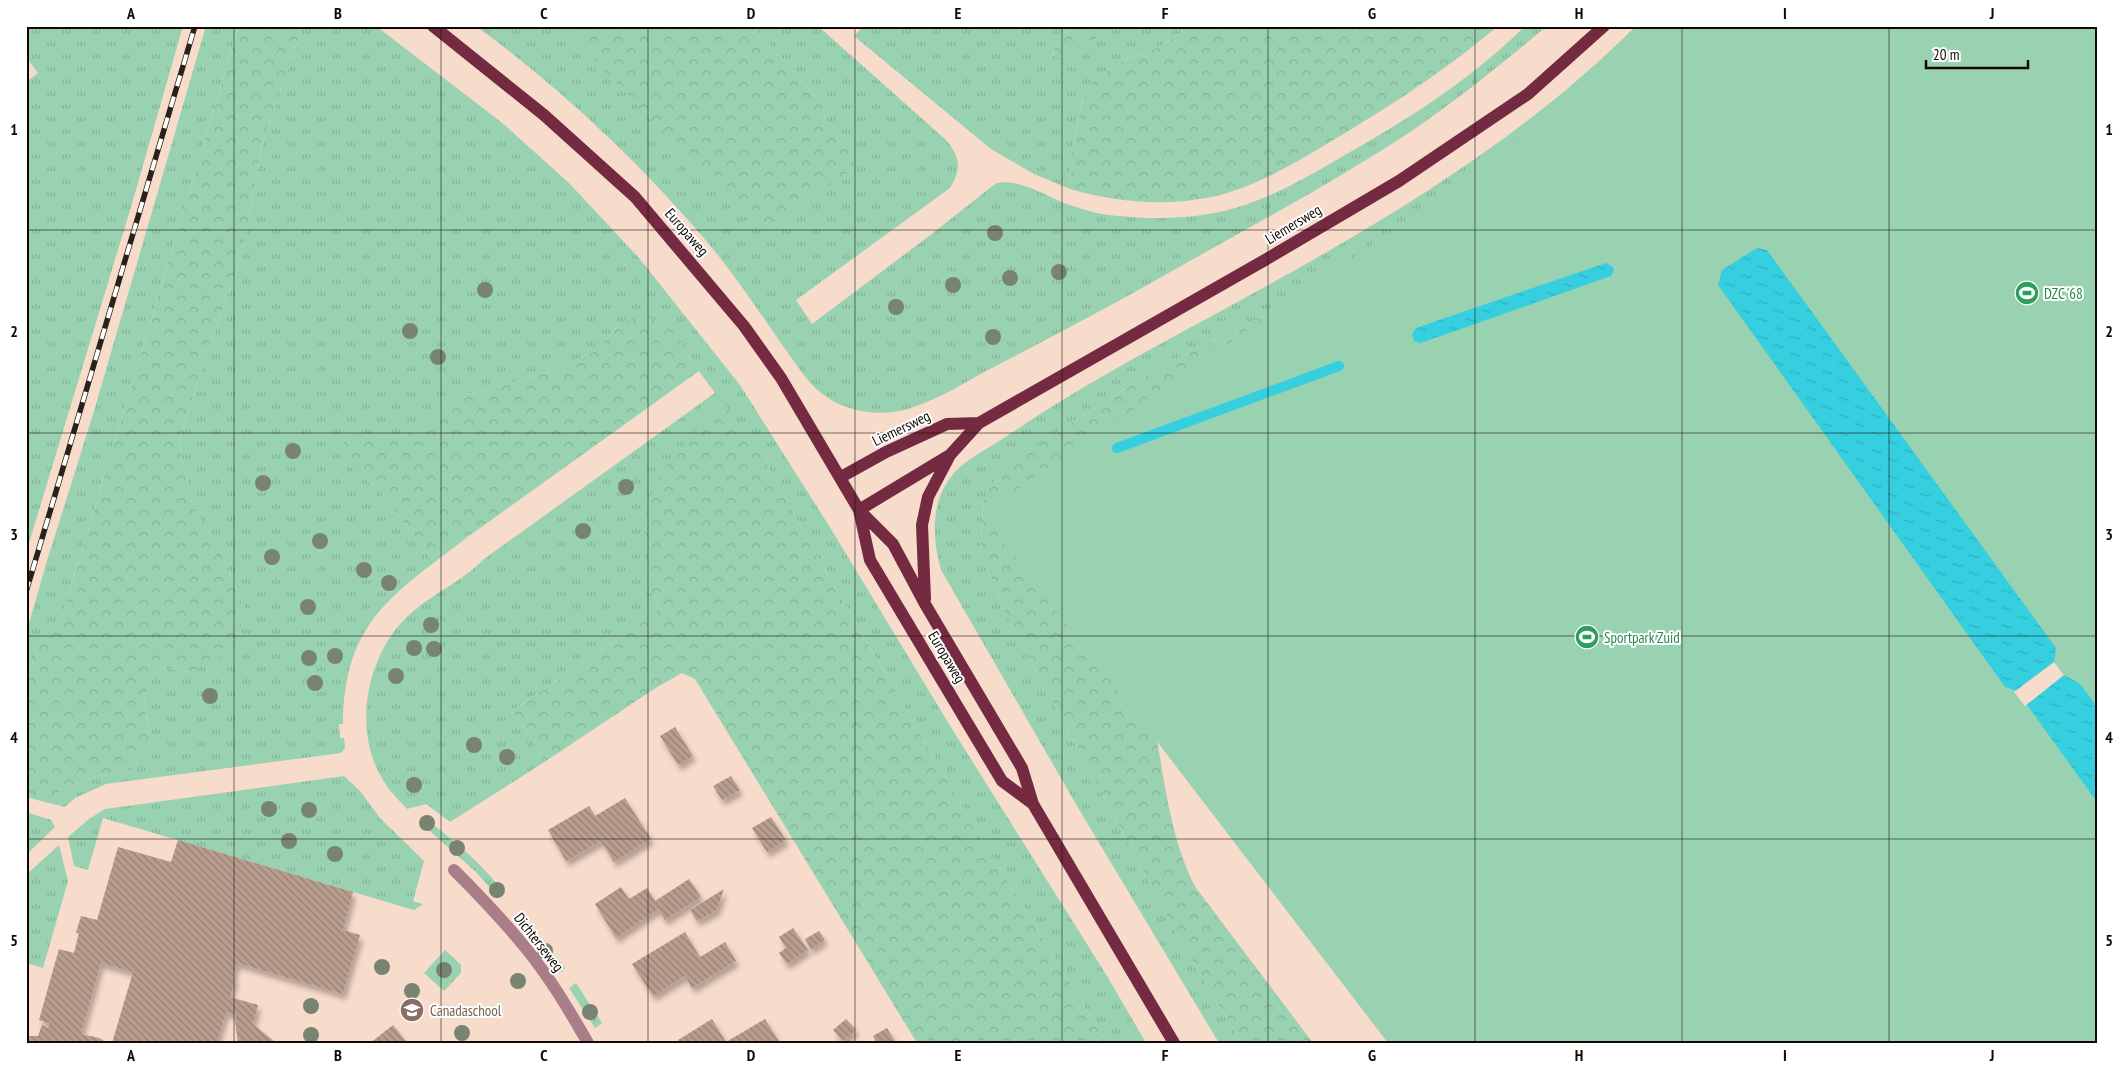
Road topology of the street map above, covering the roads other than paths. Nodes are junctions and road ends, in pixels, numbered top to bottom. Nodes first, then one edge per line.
1 (432, 26) edge
2 (1604, 26) edge
3 (980, 423) junction
4 (950, 455) junction
5 (841, 478) junction
6 (859, 510) junction
7 (925, 604) junction
8 (1034, 804) junction
9 (454, 870) dead end
10 (588, 1043) edge
11 (1174, 1043) edge

1 - 5 main road, Europaweg
2 - 3 main road, Liemersweg
3 - 4 main road, Liemersweg
3 - 5 main road, Liemersweg
4 - 6 main road, Liemersweg
4 - 7 main road
5 - 6 main road, Europaweg
6 - 7 main road, Europaweg
6 - 8 main road, Europaweg
7 - 8 main road, Europaweg
8 - 11 main road, Europaweg
9 - 10 street, Dichterseweg

